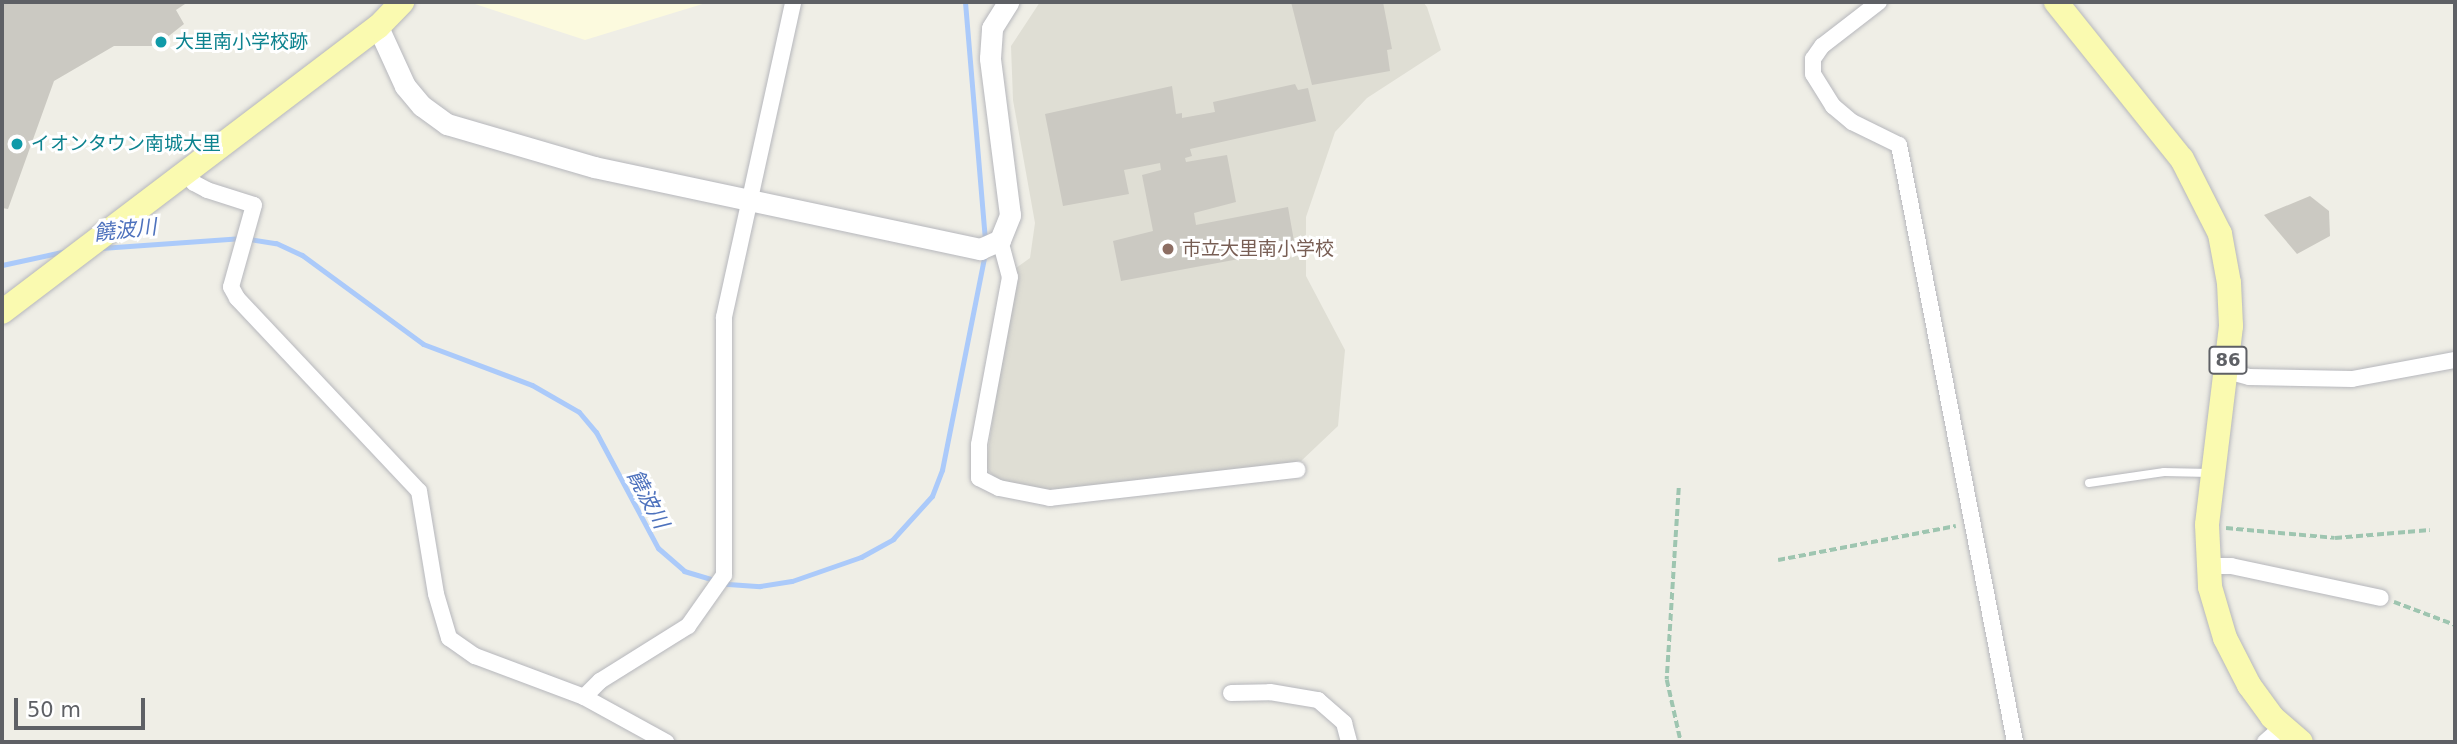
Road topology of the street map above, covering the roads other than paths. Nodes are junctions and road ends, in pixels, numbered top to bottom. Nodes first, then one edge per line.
1 (377, 2) edge
2 (402, 2) edge
3 (793, 2) edge
4 (1879, 2) edge
5 (2056, 2) edge
6 (1003, 3) edge
7 (378, 27) junction
8 (187, 173) junction
9 (747, 198) junction
10 (1000, 240) junction
11 (2, 312) edge
12 (2455, 360) edge
13 (2227, 371) junction
14 (1297, 470) dead end
15 (2212, 473) junction
16 (2089, 483) dead end
17 (2208, 566) junction
18 (2382, 598) road end
19 (1231, 693) dead end
20 (584, 697) junction
21 (2274, 734) edge
22 (666, 742) edge
23 (1349, 742) edge
24 (2015, 742) edge
25 (2301, 742) edge

1 - 7 main road
2 - 7 main road
3 - 9 street
4 - 24 street
5 - 13 main road, 86
6 - 10 street
7 - 8 main road
7 - 9 street
8 - 11 main road
8 - 20 street
9 - 10 street
9 - 20 street
10 - 14 street
12 - 13 street
13 - 15 main road, 86
15 - 16 lane
15 - 17 main road, 86
17 - 18 street
17 - 21 main road, 86
19 - 23 street
20 - 22 street
21 - 25 main road, 86

